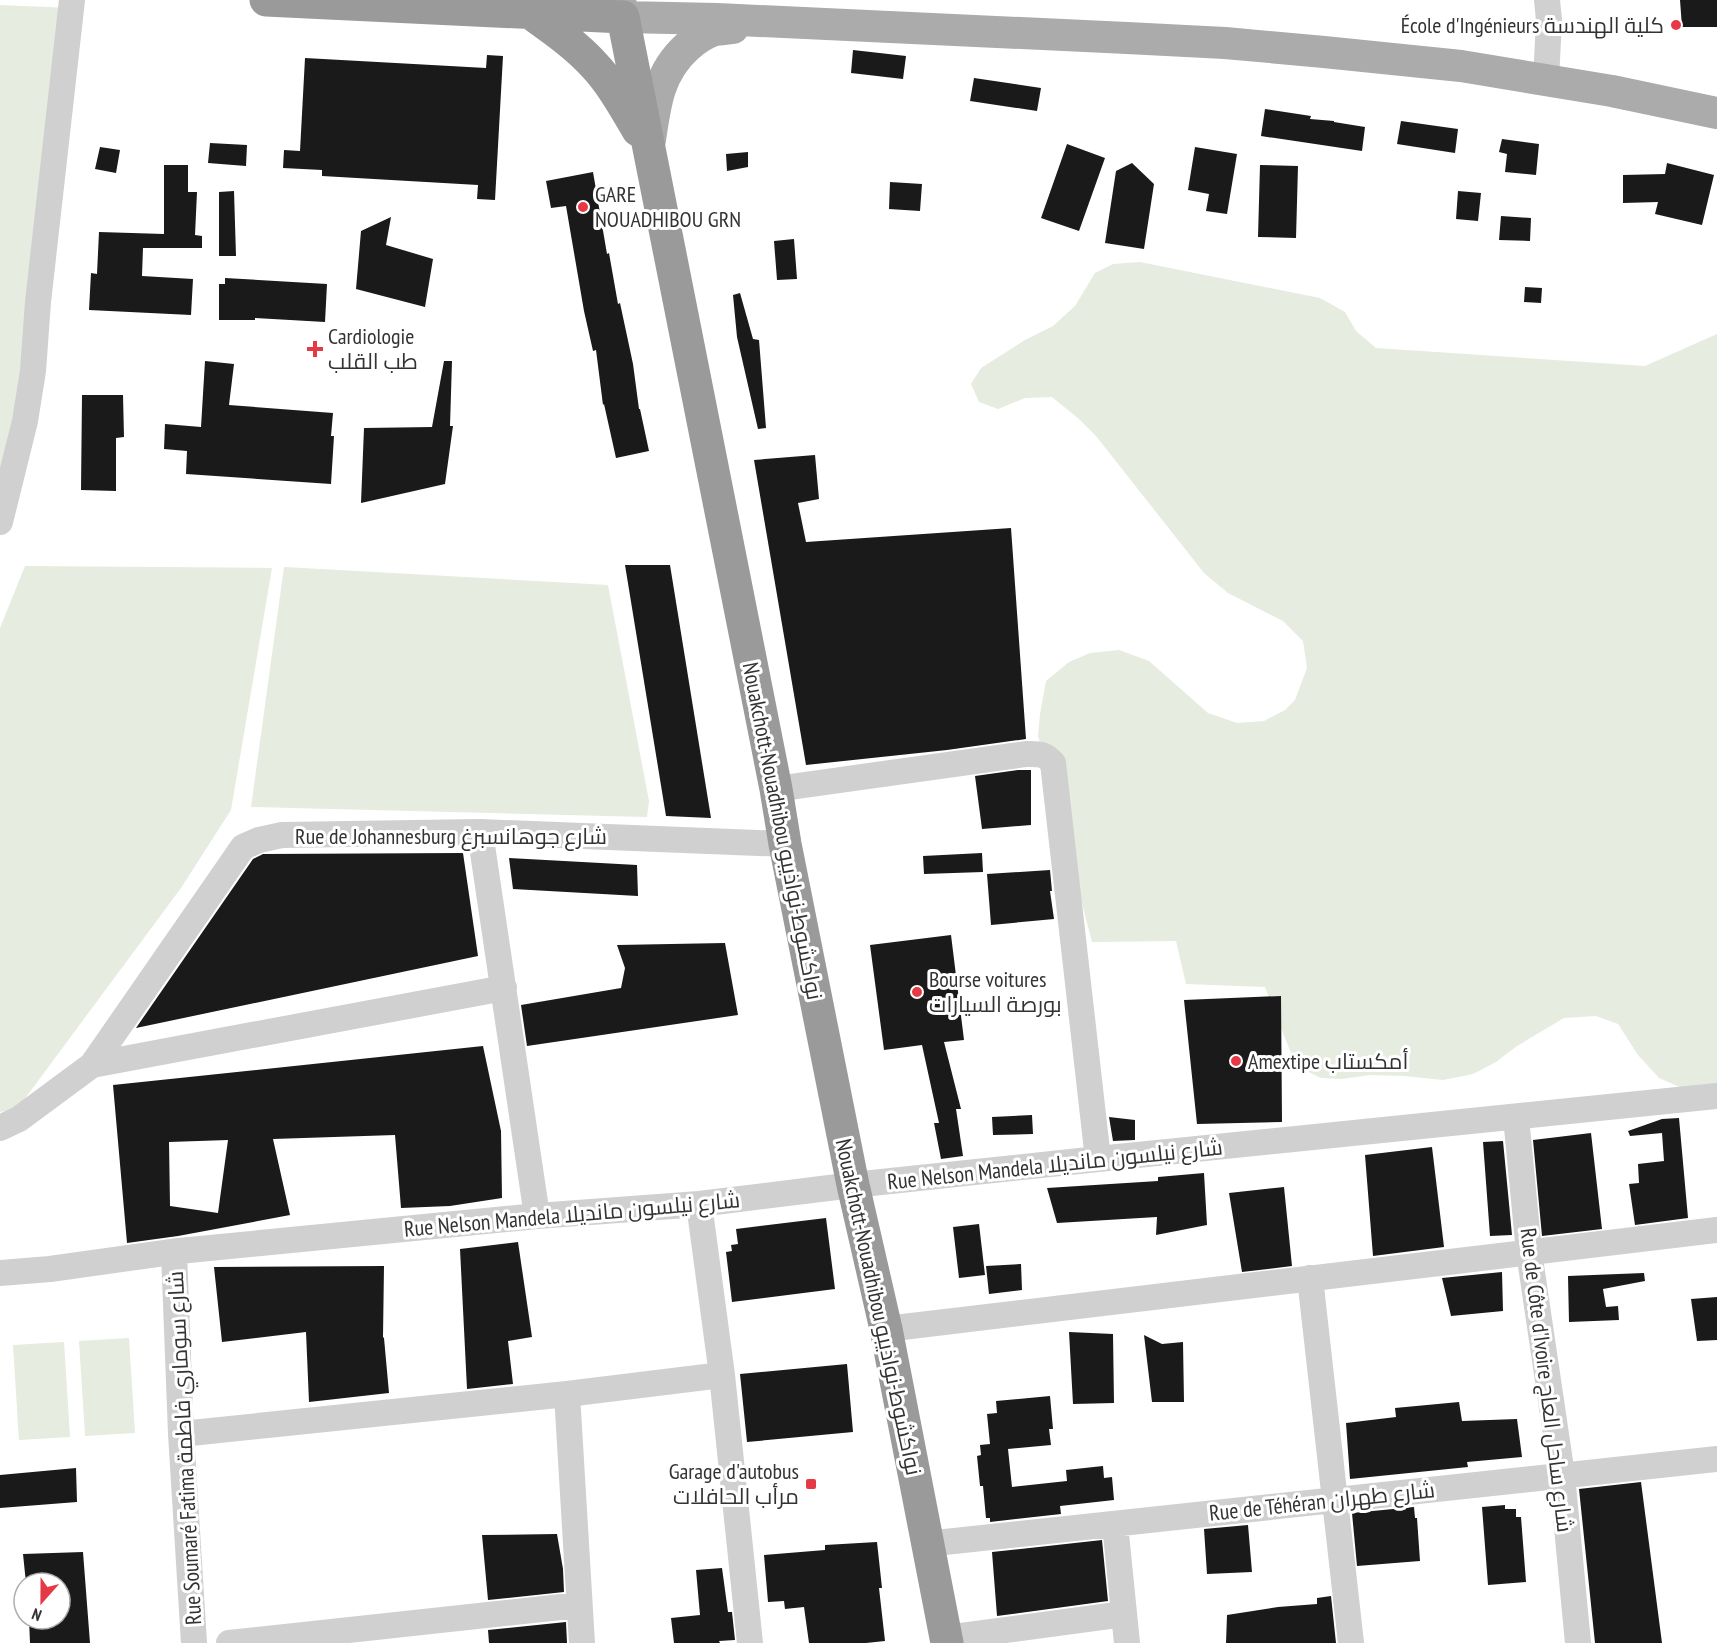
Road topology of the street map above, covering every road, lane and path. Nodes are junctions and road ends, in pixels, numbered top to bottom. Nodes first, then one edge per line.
1 (72, 0) edge
2 (266, 0) edge
3 (687, 0) edge
4 (1547, 0) edge
5 (369, 2) edge
6 (538, 6) edge
7 (622, 9) edge
8 (779, 22) junction
9 (1546, 80) junction
10 (1717, 113) edge
11 (649, 147) junction
12 (0, 522) edge
13 (776, 789) junction
14 (480, 832) junction
15 (785, 844) junction
16 (504, 988) junction
17 (92, 1065) junction
18 (1717, 1096) edge
19 (1516, 1117) junction
20 (0, 1128) edge
21 (1098, 1159) junction
22 (853, 1185) junction
23 (699, 1204) junction
24 (537, 1216) junction
25 (1717, 1230) edge
26 (174, 1252) junction
27 (1530, 1252) junction
28 (0, 1273) edge
29 (1310, 1278) junction
30 (886, 1329) junction
31 (722, 1375) junction
32 (567, 1394) junction
33 (181, 1434) junction
34 (1717, 1459) edge
35 (1562, 1476) junction
36 (1335, 1500) junction
37 (1115, 1524) junction
38 (927, 1544) junction
39 (579, 1605) junction
40 (1124, 1614) junction
41 (946, 1640) edge
42 (194, 1643) edge
43 (229, 1643) edge
44 (582, 1643) edge
45 (750, 1643) edge
46 (1127, 1643) edge
47 (1351, 1643) edge
48 (1578, 1643) edge

1 - 12 street
2 - 5 highway
3 - 8 main road
4 - 9 street
5 - 6 highway
6 - 7 highway
6 - 11 highway
7 - 8 main road
7 - 11 highway, Nouakchott-Nouadhibou نواكشوط-نواذيبو
8 - 9 main road
8 - 11 main road
9 - 10 main road
11 - 13 highway, Nouakchott-Nouadhibou نواكشوط-نواذيبو
13 - 15 highway, Nouakchott-Nouadhibou نواكشوط-نواذيبو
13 - 21 street
14 - 15 street, Rue de Johannesburg شارع جوهانسبرغ
14 - 16 street
14 - 17 street, Rue de Johannesburg شارع جوهانسبرغ
15 - 22 highway, Nouakchott-Nouadhibou نواكشوط-نواذيبو
16 - 17 street
16 - 24 street
17 - 20 street, Rue de Johannesburg شارع جوهانسبرغ
18 - 19 street, Rue Nelson Mandela شارع نيلسون مانديلا
19 - 21 street, Rue Nelson Mandela شارع نيلسون مانديلا
19 - 27 street, Rue de Côte d'Ivoire شارع ساحل العاج
21 - 22 street, Rue Nelson Mandela شارع نيلسون مانديلا
22 - 23 street, Rue Nelson Mandela شارع نيلسون مانديلا
22 - 30 highway, Nouakchott-Nouadhibou نواكشوط-نواذيبو
23 - 24 street, Rue Nelson Mandela شارع نيلسون مانديلا
23 - 31 street
24 - 26 street, Rue Nelson Mandela شارع نيلسون مانديلا
25 - 27 street
26 - 28 street, Rue Nelson Mandela شارع نيلسون مانديلا
26 - 33 street, Rue Soumaré Fatima شارع سوماري فاطمة
27 - 29 street
27 - 35 street, Rue de Côte d'Ivoire شارع ساحل العاج
29 - 30 street
29 - 36 street
30 - 38 highway, Nouakchott-Nouadhibou نواكشوط-نواذيبو
31 - 32 street
31 - 45 street
32 - 33 street
32 - 39 street
33 - 42 street, Rue Soumaré Fatima شارع سوماري فاطمة
34 - 35 street, Rue de Téhéran شارع طهران
35 - 36 street, Rue de Téhéran شارع طهران
35 - 48 street, Rue de Côte d'Ivoire شارع ساحل العاج
36 - 37 street, Rue de Téhéran شارع طهران
36 - 47 street
37 - 38 street, Rue de Téhéran شارع طهران
37 - 40 street
38 - 41 highway, Nouakchott-Nouadhibou نواكشوط-نواذيبو
39 - 43 street
39 - 44 street
40 - 41 street
40 - 46 street

